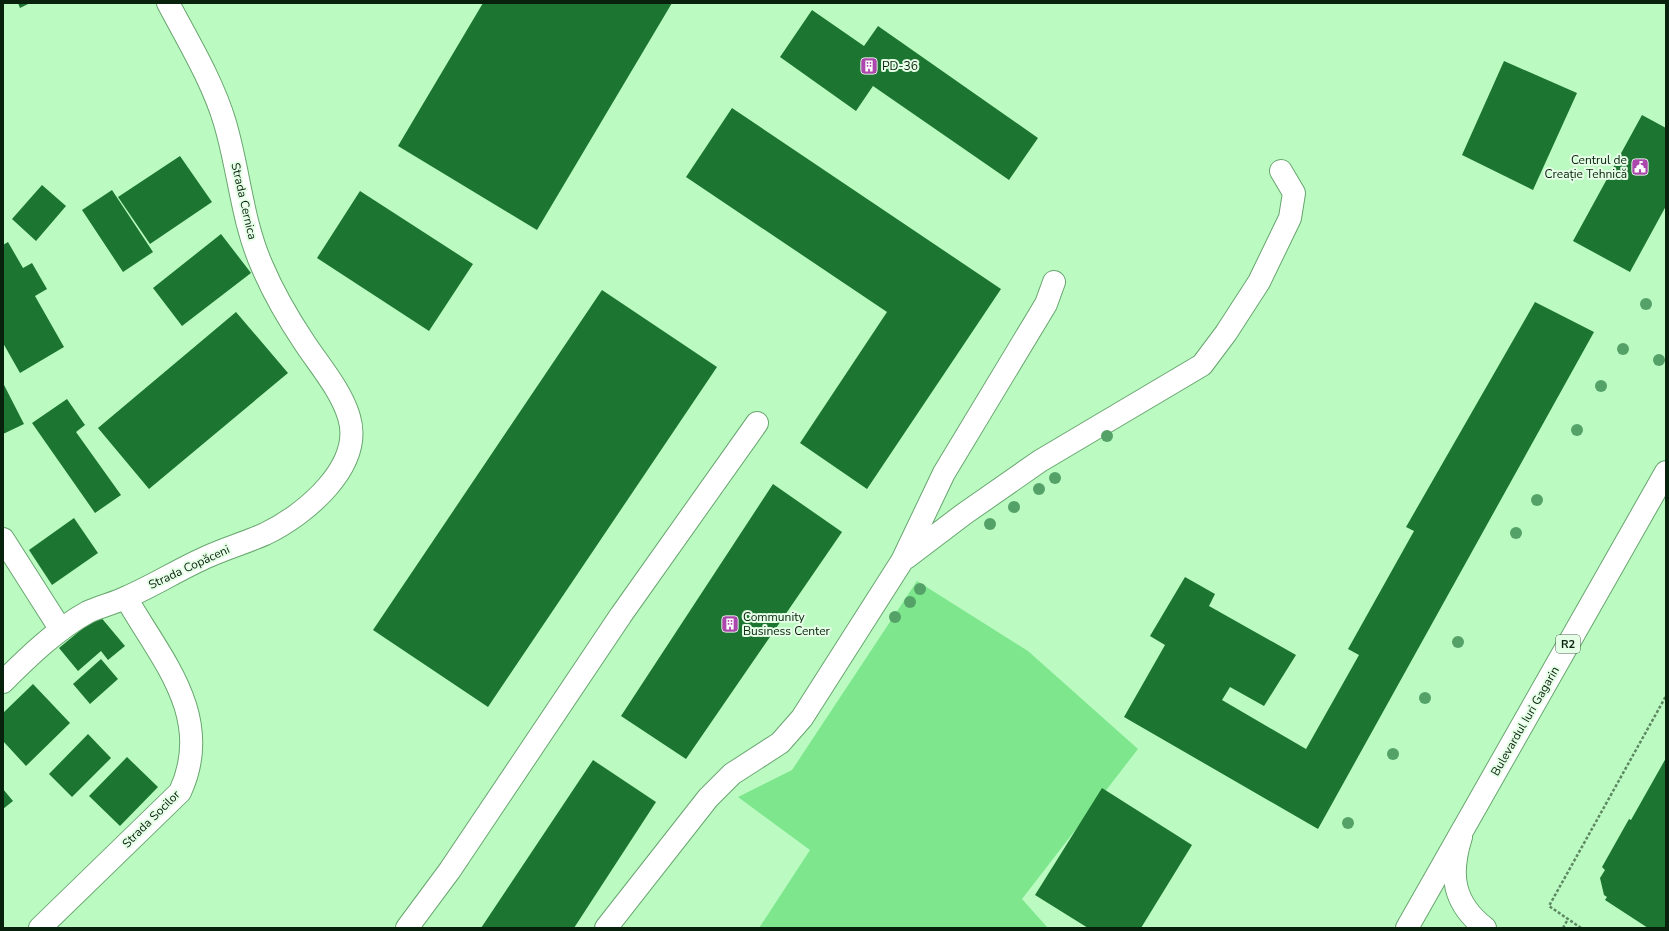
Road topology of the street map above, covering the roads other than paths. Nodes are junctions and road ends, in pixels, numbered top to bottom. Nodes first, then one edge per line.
1 (168, 3) edge
2 (1281, 171) dead end
3 (1054, 282) dead end
4 (757, 422) dead end
5 (352, 435) joint
6 (1666, 472) edge
7 (3, 540) edge
8 (902, 561) junction
9 (126, 598) junction
10 (61, 630) junction
11 (3, 682) edge
12 (1471, 816) junction
13 (40, 928) edge
14 (407, 928) edge
15 (606, 928) edge
16 (1407, 928) edge
17 (1485, 928) edge

1 - 5 street, Strada Cernica
2 - 8 street
3 - 8 street
4 - 14 street
5 - 9 street, Strada Copăceni
6 - 12 street, Bulevardul Iuri Gagarin / R2
7 - 10 street
8 - 15 street
9 - 10 street, Strada Copăceni
9 - 13 street, Strada Socilor
10 - 11 street, Strada Copăceni
12 - 16 street, Bulevardul Iuri Gagarin / R2
12 - 17 street

